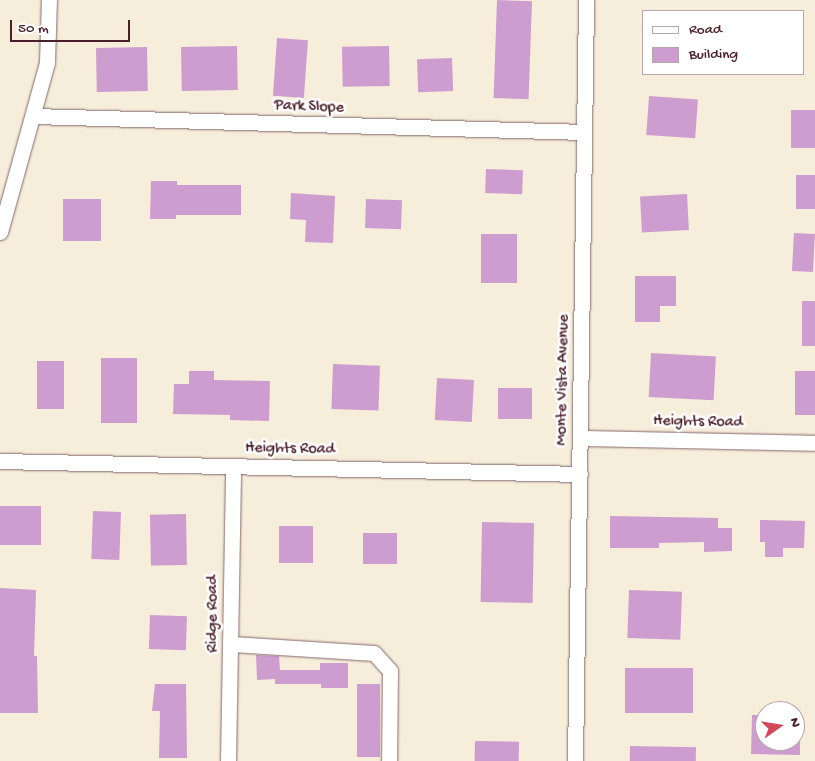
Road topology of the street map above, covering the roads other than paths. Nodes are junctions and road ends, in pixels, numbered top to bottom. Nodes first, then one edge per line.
1 (49, 0) edge
2 (586, 0) edge
3 (33, 116) junction
4 (584, 132) junction
5 (0, 232) edge
6 (580, 438) junction
7 (815, 443) edge
8 (0, 461) edge
9 (232, 466) junction
10 (580, 474) junction
11 (232, 644) junction
12 (228, 761) edge
13 (389, 761) edge
14 (576, 761) edge

1 - 3 street
2 - 4 street, Monte Vista Avenue
3 - 4 street, Park Slope
3 - 5 street
4 - 6 street, Monte Vista Avenue
6 - 7 street, Heights Road
6 - 10 street, Monte Vista Avenue
8 - 9 street, Heights Road
9 - 10 street, Heights Road
9 - 11 street, Ridge Road
10 - 14 street, Monte Vista Avenue
11 - 12 street, Ridge Road
11 - 13 street

